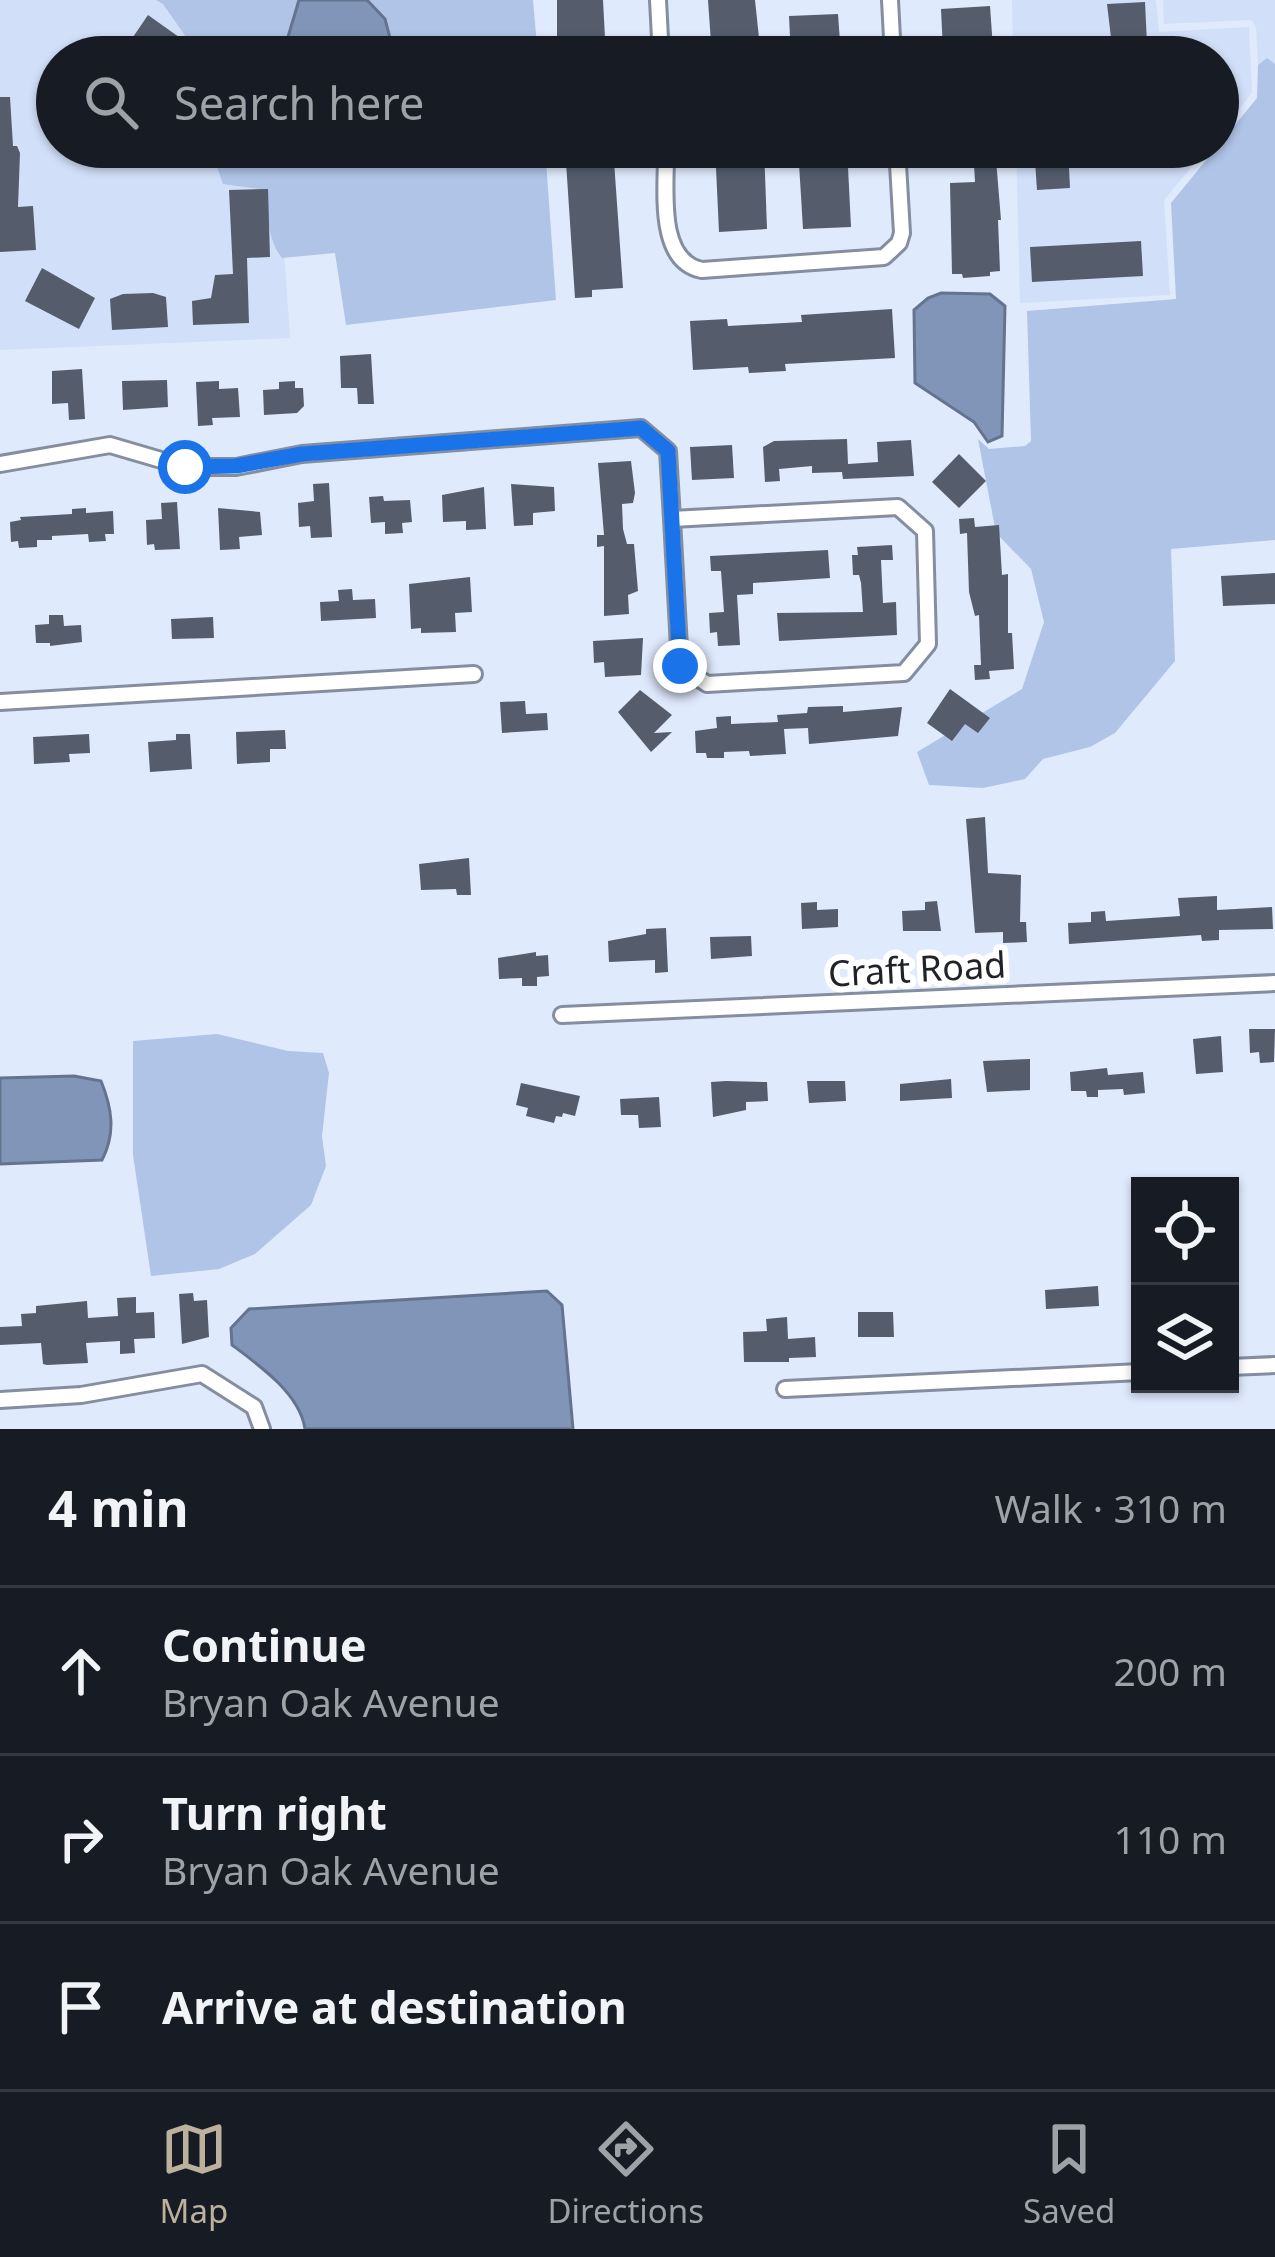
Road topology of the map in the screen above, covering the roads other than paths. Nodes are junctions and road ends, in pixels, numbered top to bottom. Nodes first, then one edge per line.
1 (658, 0) edge
2 (890, 0) edge
3 (660, 36) edge
4 (892, 36) edge
5 (666, 168) edge
6 (898, 168) edge
7 (0, 464) edge
8 (672, 519) junction
9 (474, 674) dead end
10 (0, 702) edge
11 (1275, 983) edge
12 (562, 1015) dead end
13 (1275, 1365) edge
14 (1239, 1367) edge
15 (1131, 1372) edge
16 (785, 1389) dead end
17 (0, 1400) edge
18 (262, 1429) edge

1 - 3 street
2 - 4 street
5 - 6 street
7 - 8 street
8 - 8 street
9 - 10 street
11 - 12 street, Craft Road
13 - 14 street
15 - 16 street
17 - 18 street

